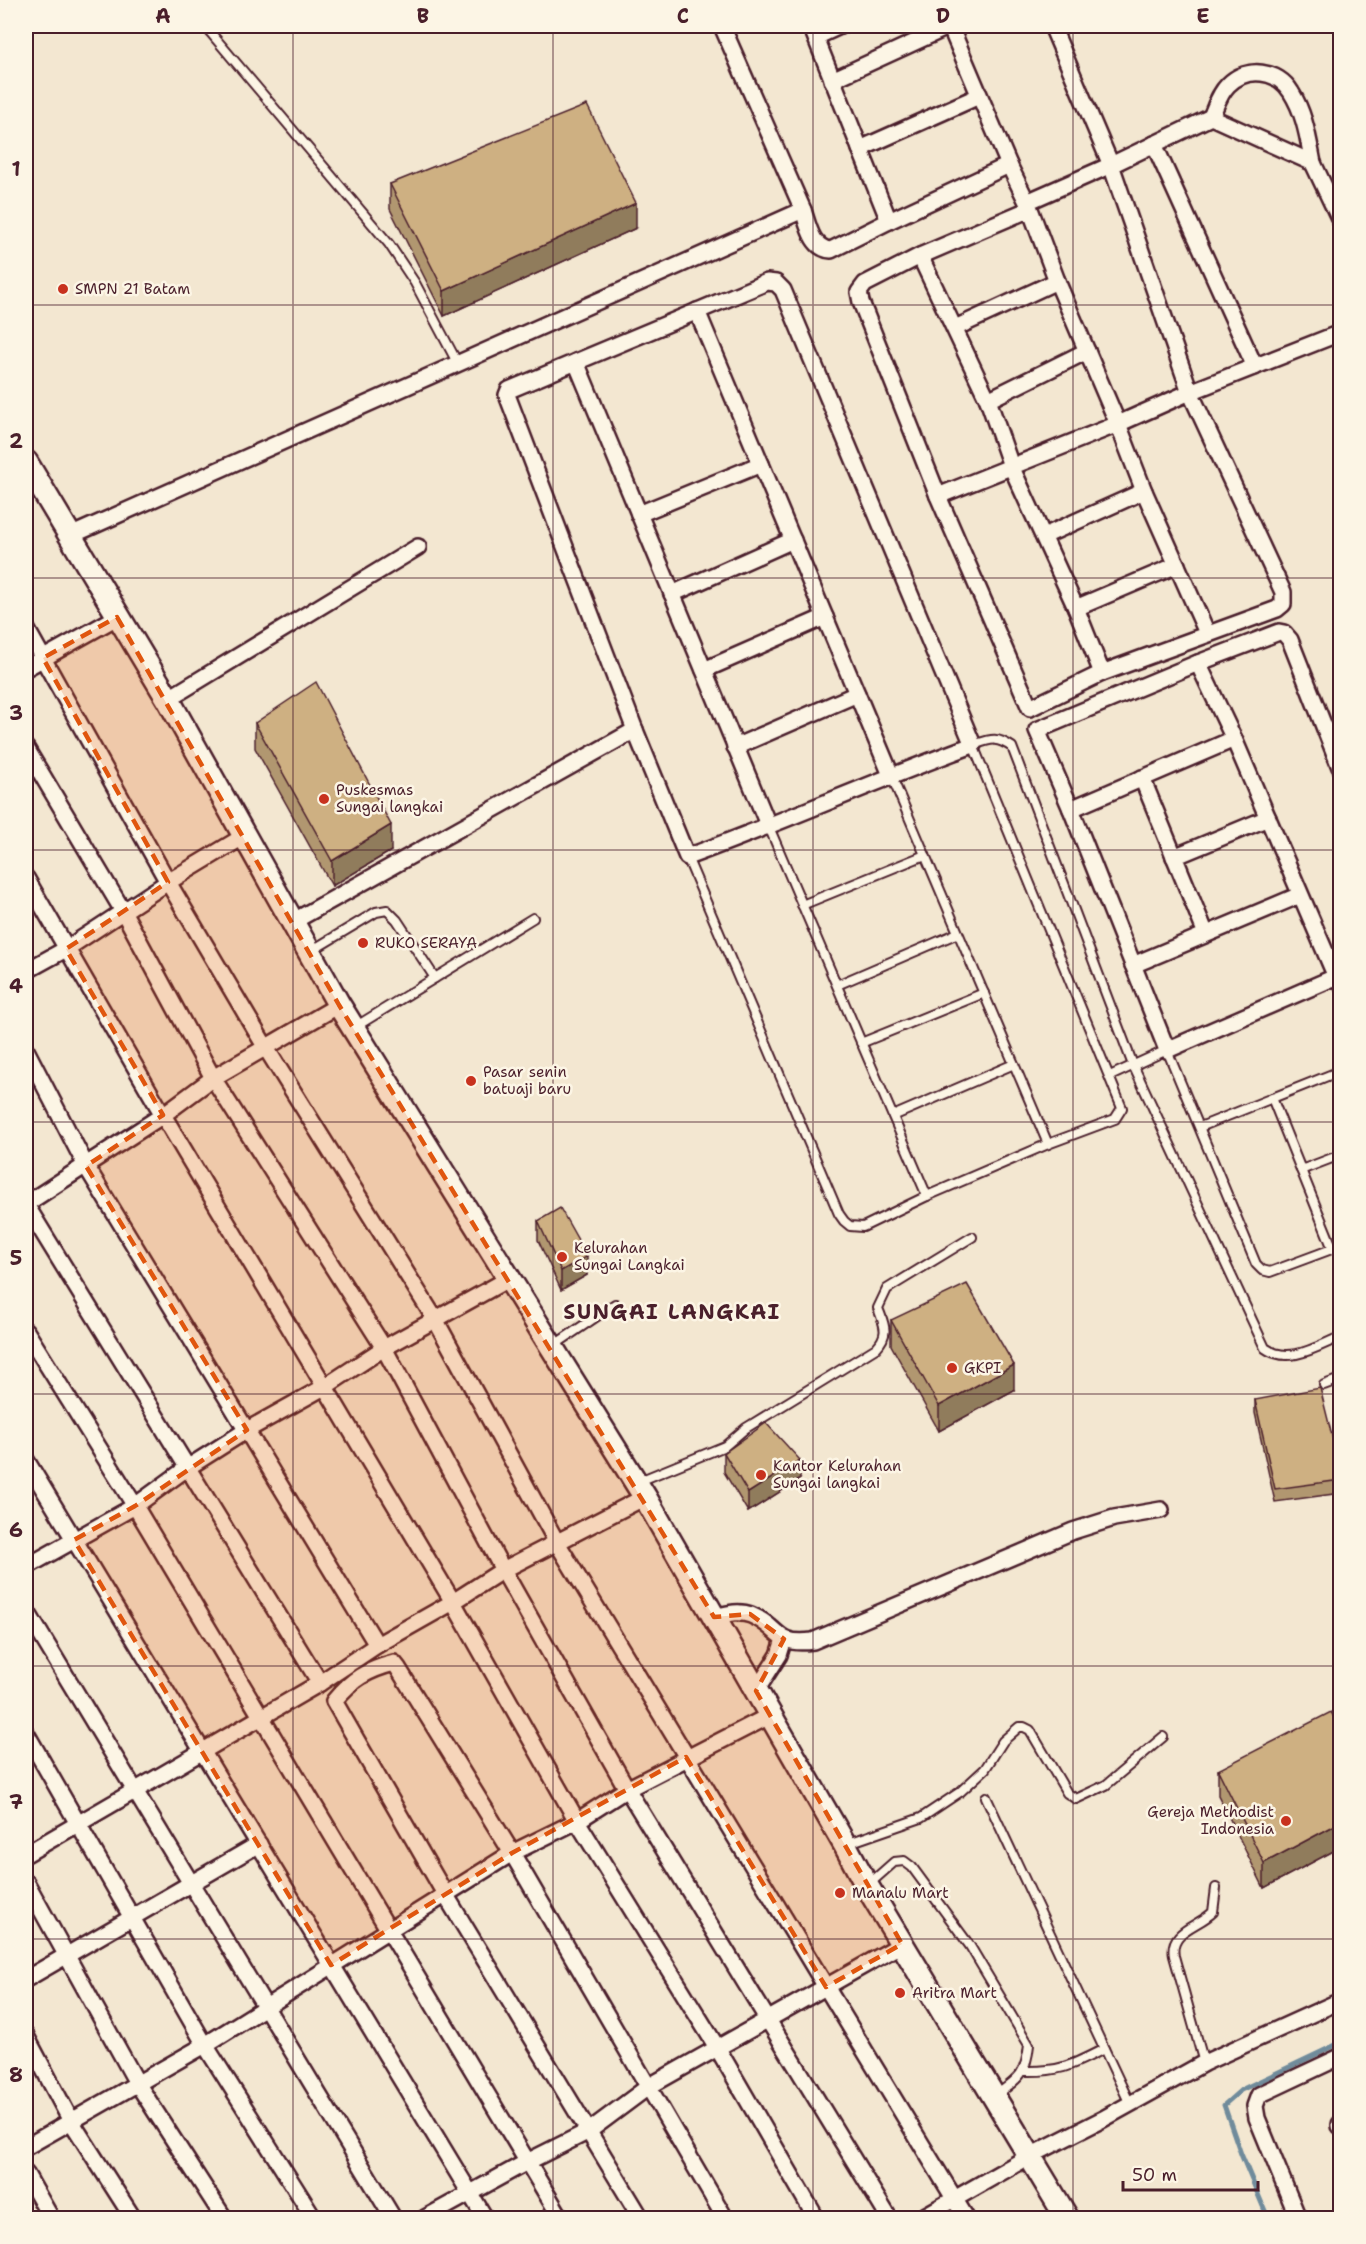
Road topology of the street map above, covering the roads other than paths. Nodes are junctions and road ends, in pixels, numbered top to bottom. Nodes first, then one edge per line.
1 (205, 26) edge
2 (722, 26) edge
3 (840, 26) edge
4 (950, 26) edge
5 (1052, 26) edge
6 (814, 31) edge
7 (832, 80) junction
8 (980, 96) junction
9 (1212, 117) junction
10 (1154, 144) junction
11 (861, 149) junction
12 (1313, 163) junction
13 (1009, 165) junction
14 (1111, 165) junction
15 (802, 210) junction
16 (1341, 220) edge
17 (889, 221) junction
18 (921, 256) junction
19 (1057, 281) junction
20 (697, 311) junction
21 (954, 328) junction
22 (1341, 333) edge
23 (1087, 351) junction
24 (576, 362) junction
25 (458, 364) junction
26 (1255, 367) junction
27 (1190, 392) junction
28 (988, 400) junction
29 (1118, 424) junction
30 (26, 462) edge
31 (761, 464) junction
32 (1011, 466) junction
33 (1144, 491) junction
34 (938, 496) junction
35 (639, 514) junction
36 (70, 536) junction
37 (1044, 536) junction
38 (793, 540) junction
39 (418, 547) dead end
40 (1177, 565) junction
41 (672, 594) junction
42 (1076, 608) junction
43 (117, 617) junction
44 (825, 617) junction
45 (26, 628) edge
46 (1207, 633) junction
47 (43, 658) junction
48 (1198, 663) junction
49 (26, 668) edge
50 (704, 670) junction
51 (1102, 673) junction
52 (857, 694) junction
53 (168, 699) junction
54 (635, 730) junction
55 (1234, 738) junction
56 (973, 745) junction
57 (735, 747) junction
58 (26, 748) edge
59 (1341, 766) edge
60 (891, 775) junction
61 (1142, 778) junction
62 (1071, 809) junction
63 (1268, 818) junction
64 (769, 827) junction
65 (246, 835) junction
66 (925, 855) junction
67 (687, 857) junction
68 (1174, 857) junction
69 (26, 878) edge
70 (168, 882) junction
71 (1300, 894) junction
72 (802, 905) junction
73 (123, 911) junction
74 (532, 918) dead end
75 (294, 921) junction
76 (958, 933) junction
77 (1206, 934) junction
78 (66, 950) junction
79 (310, 952) junction
80 (1133, 965) junction
81 (26, 971) edge
82 (435, 978) junction
83 (1339, 981) edge
84 (837, 985) junction
85 (984, 993) junction
86 (339, 1005) junction
87 (354, 1027) junction
88 (861, 1043) junction
89 (266, 1048) junction
90 (26, 1050) edge
91 (1167, 1050) junction
92 (1014, 1064) junction
93 (1133, 1065) junction
94 (1341, 1071) edge
95 (1110, 1076) junction
96 (213, 1078) junction
97 (1272, 1098) junction
98 (163, 1115) junction
99 (893, 1116) junction
100 (1200, 1126) junction
101 (1048, 1144) junction
102 (1341, 1155) edge
103 (86, 1166) junction
104 (1301, 1170) junction
105 (927, 1196) junction
106 (26, 1205) edge
107 (972, 1237) dead end
108 (1337, 1247) edge
109 (510, 1278) junction
110 (615, 1304) dead end
111 (435, 1319) junction
112 (26, 1331) edge
113 (1341, 1337) edge
114 (552, 1347) junction
115 (384, 1348) junction
116 (1341, 1378) edge
117 (1324, 1385) dead end
118 (326, 1386) junction
119 (247, 1430) junction
120 (26, 1460) edge
121 (187, 1468) junction
122 (640, 1490) junction
123 (135, 1506) junction
124 (1161, 1510) dead end
125 (74, 1540) junction
126 (556, 1541) junction
127 (26, 1567) edge
128 (502, 1570) junction
129 (453, 1602) junction
130 (26, 1610) edge
131 (714, 1617) junction
132 (784, 1639) junction
133 (377, 1645) junction
134 (320, 1683) junction
135 (756, 1691) junction
136 (769, 1716) junction
137 (262, 1717) junction
138 (26, 1733) edge
139 (1163, 1737) dead end
140 (202, 1752) junction
141 (686, 1757) junction
142 (627, 1789) junction
143 (135, 1791) junction
144 (986, 1797) dead end
145 (577, 1821) junction
146 (78, 1823) junction
147 (258, 1844) junction
148 (845, 1845) junction
149 (512, 1853) junction
150 (26, 1854) edge
151 (26, 1882) edge
152 (191, 1885) junction
153 (867, 1886) junction
154 (1216, 1888) dead end
155 (445, 1894) junction
156 (132, 1917) junction
157 (388, 1929) junction
158 (902, 1944) junction
159 (66, 1955) junction
160 (332, 1965) junction
161 (26, 1979) edge
162 (826, 1987) junction
163 (1341, 2001) edge
164 (265, 2007) junction
165 (767, 2020) junction
166 (26, 2036) edge
167 (205, 2045) junction
168 (718, 2049) junction
169 (1104, 2049) junction
170 (1341, 2057) edge
171 (1204, 2063) junction
172 (1024, 2071) junction
173 (137, 2083) junction
174 (648, 2087) junction
175 (992, 2097) junction
176 (1130, 2104) junction
177 (71, 2121) junction
178 (589, 2131) junction
179 (26, 2147) edge
180 (1030, 2156) junction
181 (528, 2162) junction
182 (26, 2174) edge
183 (470, 2194) junction
184 (954, 2198) junction
185 (51, 2218) edge
186 (133, 2218) edge
187 (224, 2218) edge
188 (314, 2218) edge
189 (393, 2218) edge
190 (425, 2218) edge
191 (485, 2218) edge
192 (561, 2218) edge
193 (641, 2218) edge
194 (725, 2218) edge
195 (816, 2218) edge
196 (889, 2218) edge
197 (921, 2218) edge
198 (966, 2218) edge
199 (1067, 2218) edge
200 (1298, 2218) edge

1 - 25 lane
2 - 15 street
3 - 6 street
4 - 7 street
4 - 8 street
5 - 14 street
6 - 7 street
7 - 11 street
8 - 11 street
8 - 13 street
9 - 10 street
9 - 12 street
9 - 12 street
10 - 14 street
10 - 26 street
11 - 17 street
12 - 16 street
13 - 14 street
13 - 17 street
14 - 27 street
15 - 17 street
15 - 25 street
18 - 19 street
18 - 21 street
18 - 34 street
19 - 21 street
19 - 23 street
20 - 24 street
20 - 31 street
20 - 56 street
21 - 28 street
22 - 26 street
23 - 28 street
23 - 29 street
24 - 35 street
24 - 54 street
25 - 36 street
26 - 27 street
27 - 29 street
27 - 46 street
28 - 32 street
29 - 32 street
29 - 33 street
30 - 36 street
31 - 35 street
31 - 38 street
32 - 34 street
32 - 37 street
33 - 37 street
33 - 40 street
34 - 51 street
35 - 41 street
36 - 43 street
37 - 42 street
38 - 41 street
38 - 44 street
39 - 53 street
40 - 42 street
40 - 46 street
41 - 50 street
42 - 51 street
43 - 47 street
43 - 53 street
44 - 50 street
44 - 52 street
45 - 47 street
46 - 51 street
47 - 49 street
47 - 70 street
48 - 55 street
48 - 59 street
48 - 62 street
50 - 57 street
52 - 57 street
52 - 60 street
53 - 65 street
54 - 67 street
54 - 75 street
55 - 61 street
55 - 63 street
56 - 60 street
56 - 93 lane
56 - 95 lane
57 - 64 street
58 - 73 street
60 - 64 street
60 - 66 lane
61 - 62 street
61 - 68 street
62 - 80 street
63 - 68 street
63 - 71 street
64 - 67 street
64 - 72 lane
65 - 70 street
65 - 75 street
66 - 72 lane
66 - 76 lane
67 - 105 lane
68 - 77 street
69 - 78 street
70 - 73 street
70 - 89 street
71 - 77 street
71 - 83 street
72 - 84 lane
73 - 78 street
73 - 96 street
74 - 82 lane
75 - 79 street
76 - 84 lane
76 - 85 lane
77 - 80 street
78 - 81 street
78 - 98 street
79 - 82 lane
79 - 86 street
80 - 91 street
82 - 87 lane
83 - 91 street
84 - 88 lane
85 - 88 lane
85 - 92 lane
86 - 87 street
86 - 89 street
87 - 109 street
88 - 99 lane
89 - 96 street
89 - 111 street
90 - 103 street
91 - 93 lane
91 - 100 lane
92 - 99 lane
92 - 101 lane
93 - 95 lane
93 - 113 lane
94 - 97 lane
95 - 101 lane
96 - 98 street
96 - 115 street
97 - 100 lane
97 - 104 lane
98 - 103 street
98 - 118 street
99 - 105 lane
100 - 108 lane
101 - 105 lane
102 - 104 lane
103 - 106 street
103 - 119 street
104 - 108 lane
106 - 121 street
107 - 122 lane
109 - 111 street
109 - 114 street
110 - 114 lane
111 - 115 street
111 - 126 street
112 - 123 street
114 - 122 street
115 - 118 street
115 - 128 street
116 - 117 lane
118 - 119 street
118 - 129 street
119 - 121 street
119 - 133 street
120 - 125 street
121 - 123 street
121 - 134 street
122 - 126 street
122 - 131 street
123 - 125 street
123 - 137 street
124 - 132 street
125 - 127 street
125 - 140 street
126 - 128 street
126 - 141 street
128 - 129 street
128 - 142 street
129 - 133 street
129 - 145 street
130 - 143 street
131 - 132 street
131 - 135 street
132 - 135 street
133 - 134 street
134 - 137 street
135 - 136 street
136 - 141 street
136 - 148 street
137 - 140 street
137 - 157 street
138 - 146 street
139 - 148 lane
140 - 143 street
140 - 147 street
141 - 142 street
141 - 162 street
142 - 145 street
142 - 165 street
143 - 146 street
143 - 152 street
144 - 169 lane
145 - 149 street
145 - 168 street
146 - 150 street
146 - 156 street
147 - 152 street
147 - 160 street
148 - 153 street
149 - 155 street
149 - 155 street
149 - 174 street
151 - 159 street
152 - 156 street
152 - 164 street
153 - 158 street
153 - 172 lane
154 - 171 lane
155 - 157 street
155 - 178 street
156 - 159 street
156 - 167 street
157 - 160 street
157 - 181 street
158 - 162 street
158 - 175 street
159 - 161 street
159 - 173 street
160 - 164 street
160 - 183 street
162 - 165 street
162 - 184 street
163 - 171 street
164 - 167 street
164 - 189 street
165 - 168 street
165 - 196 street
166 - 177 street
167 - 173 street
167 - 188 street
168 - 174 street
168 - 195 street
169 - 172 lane
169 - 176 lane
170 - 200 street
171 - 176 street
172 - 175 lane
173 - 177 street
173 - 187 street
174 - 178 street
174 - 194 street
175 - 180 street
176 - 180 street
177 - 179 street
177 - 186 street
178 - 181 street
178 - 193 street
180 - 184 street
180 - 199 street
181 - 183 street
181 - 192 street
182 - 185 street
183 - 190 street
183 - 191 street
184 - 197 street
184 - 198 street

